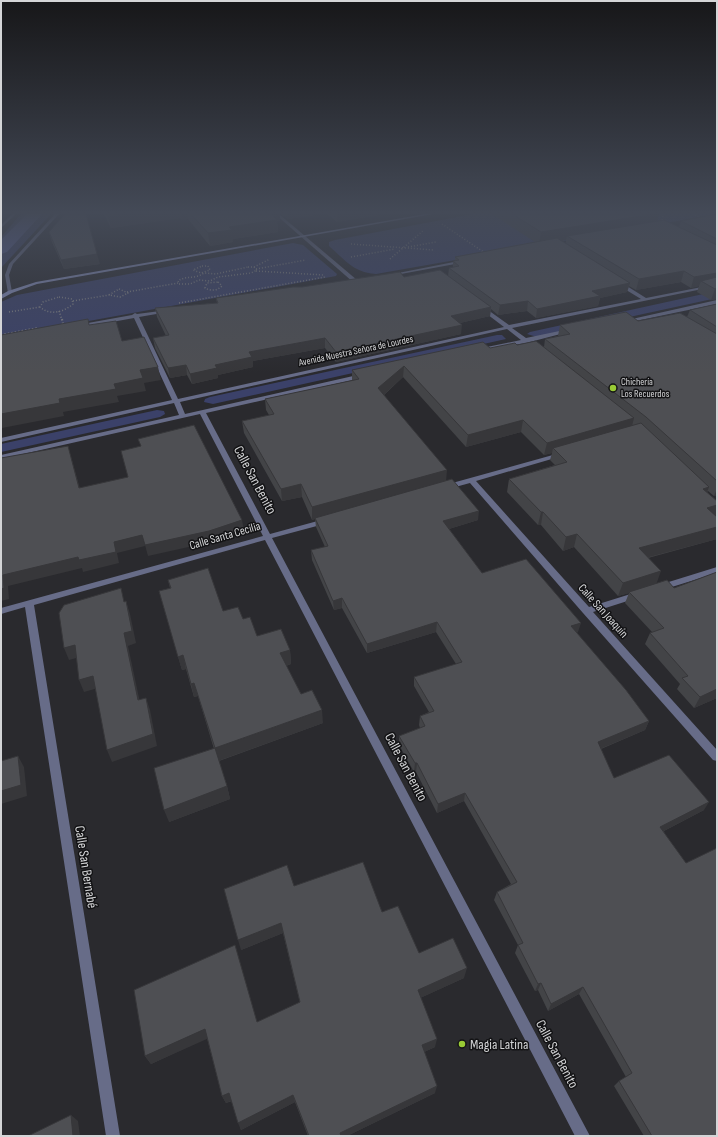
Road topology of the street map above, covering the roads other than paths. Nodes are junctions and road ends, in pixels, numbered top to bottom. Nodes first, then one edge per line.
1 (10, 267) edge
2 (131, 267) edge
3 (341, 267) edge
4 (435, 267) edge
5 (430, 268) junction
6 (436, 272) edge
7 (387, 275) edge
8 (614, 280) edge
9 (348, 282) edge
10 (717, 285) edge
11 (10, 292) junction
12 (1, 297) edge
13 (646, 300) junction
14 (717, 302) edge
15 (479, 304) edge
16 (173, 307) edge
17 (665, 313) junction
18 (135, 315) junction
19 (672, 317) edge
20 (618, 322) edge
21 (75, 326) edge
22 (509, 327) junction
23 (579, 329) edge
24 (524, 340) junction
25 (530, 344) edge
26 (470, 352) edge
27 (371, 374) edge
28 (176, 401) junction
29 (202, 412) junction
30 (184, 416) junction
31 (1, 440) edge
32 (571, 452) edge
33 (1, 456) edge
34 (472, 480) junction
35 (442, 489) edge
36 (336, 518) edge
37 (268, 536) junction
38 (717, 570) edge
39 (29, 604) junction
40 (586, 611) junction
41 (1, 612) edge
42 (717, 757) edge
43 (113, 1136) edge
44 (583, 1136) edge

1 - 11 street
2 - 11 street
3 - 9 street
4 - 5 street
5 - 6 street
5 - 7 street
8 - 13 street
10 - 13 street, Avenida Nuestra Señora de Lourdes
11 - 12 street
13 - 22 street, Avenida Nuestra Señora de Lourdes
14 - 17 street
15 - 22 street
16 - 18 street
17 - 19 street
17 - 20 street
18 - 21 street
18 - 28 street
22 - 24 street
22 - 28 street, Avenida Nuestra Señora de Lourdes
23 - 24 street
24 - 25 street
24 - 26 street
27 - 29 street
28 - 30 street
28 - 31 street, Avenida Nuestra Señora de Lourdes
29 - 30 street
29 - 37 street, Calle San Benito
30 - 33 street
32 - 34 street
34 - 35 street
34 - 40 street, Calle San Joaquín
36 - 37 street, Calle Santa Cecilia
37 - 39 street, Calle Santa Cecilia
37 - 44 street, Calle San Benito
38 - 40 street
39 - 41 street, Calle Santa Cecilia
39 - 43 street, Calle San Bernabé
40 - 42 street, Calle San Joaquín

